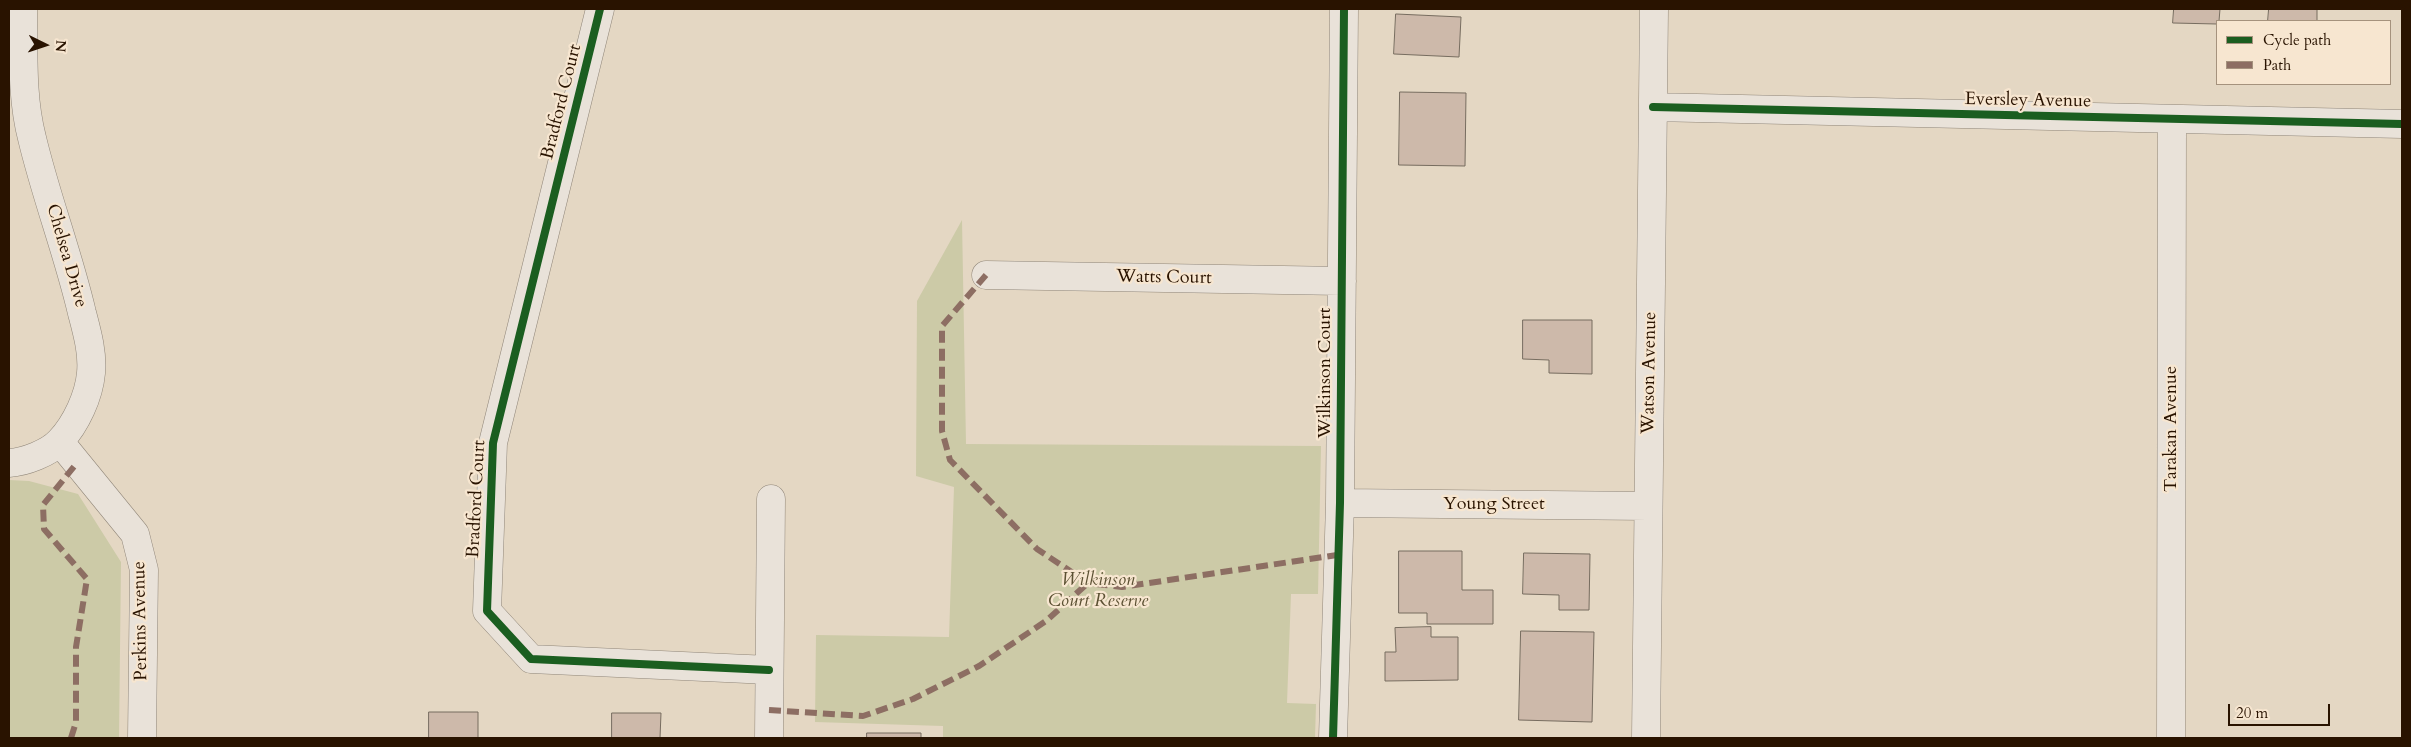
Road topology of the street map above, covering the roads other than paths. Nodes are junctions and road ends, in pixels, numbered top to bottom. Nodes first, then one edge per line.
1 (23, 9) edge
2 (600, 9) edge
3 (1344, 9) edge
4 (1654, 9) edge
5 (17, 87) edge
6 (1653, 107) junction
7 (2172, 119) junction
8 (2402, 124) edge
9 (986, 275) dead end
10 (1342, 281) junction
11 (60, 442) junction
12 (9, 464) edge
13 (771, 498) dead end
14 (1340, 503) junction
15 (1648, 506) junction
16 (769, 670) junction
17 (142, 738) edge
18 (769, 738) edge
19 (1333, 738) edge
20 (1646, 738) edge
21 (2171, 738) edge

1 - 5 street, Chelsea Drive
2 - 16 street, Bradford Court
3 - 10 street, Wilkinson Court
4 - 6 street, Watson Avenue
5 - 11 street, Chelsea Drive
6 - 7 street, Eversley Avenue
6 - 15 street, Watson Avenue
7 - 8 street, Eversley Avenue
7 - 21 street, Tarakan Avenue
9 - 10 street, Watts Court
10 - 14 street, Wilkinson Court
11 - 12 street, Chelsea Drive
11 - 17 street, Perkins Avenue
13 - 16 street
14 - 15 street, Young Street
14 - 19 street, Wilkinson Court
15 - 20 street, Watson Avenue
16 - 18 street

